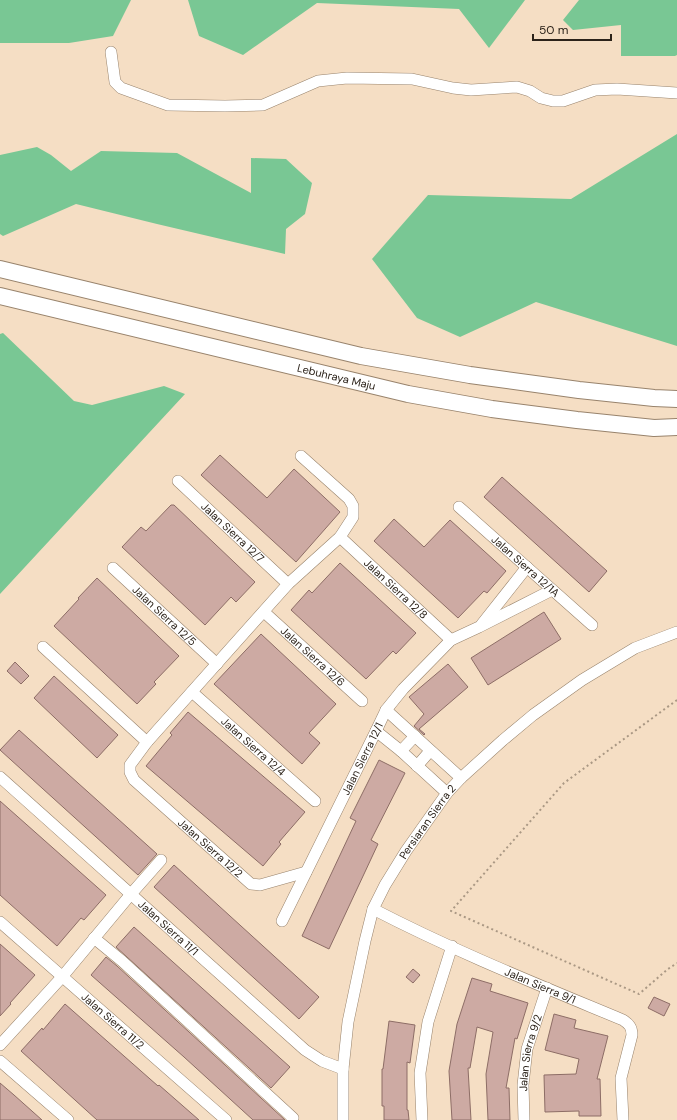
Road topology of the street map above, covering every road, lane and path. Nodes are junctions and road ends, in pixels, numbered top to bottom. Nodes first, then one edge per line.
1 (111, 52) dead end
2 (677, 93) edge
3 (0, 269) edge
4 (0, 296) edge
5 (677, 399) edge
6 (677, 428) edge
7 (301, 456) dead end
8 (178, 480) dead end
9 (459, 507) dead end
10 (340, 537) junction
11 (527, 567) junction
12 (112, 568) dead end
13 (288, 584) junction
14 (552, 590) junction
15 (264, 612) junction
16 (592, 625) dead end
17 (479, 628) junction
18 (677, 632) edge
19 (451, 640) junction
20 (43, 647) dead end
21 (217, 664) junction
22 (192, 692) junction
23 (677, 700) edge
24 (362, 701) dead end
25 (386, 710) junction
26 (376, 730) junction
27 (414, 736) junction
28 (147, 742) junction
29 (401, 751) junction
30 (430, 751) junction
31 (417, 766) junction
32 (0, 777) edge
33 (461, 778) junction
34 (447, 793) junction
35 (316, 801) dead end
36 (161, 860) dead end
37 (306, 872) junction
38 (131, 894) junction
39 (373, 909) junction
40 (282, 920) dead end
41 (0, 922) edge
42 (94, 938) junction
43 (452, 946) junction
44 (677, 963) edge
45 (62, 977) junction
46 (546, 988) junction
47 (0, 1045) edge
48 (0, 1061) edge
49 (343, 1069) junction
50 (68, 1120) edge
51 (226, 1120) edge
52 (292, 1120) edge
53 (343, 1120) edge
54 (422, 1120) edge
55 (524, 1120) edge
56 (623, 1120) edge

1 - 2 street
3 - 5 highway
4 - 6 highway, Lebuhraya Maju
7 - 10 street
8 - 13 street, Jalan Sierra 12/7
9 - 11 street, Jalan Sierra 12/1A
10 - 13 street
10 - 19 street, Jalan Sierra 12/8
11 - 14 street, Jalan Sierra 12/1A
11 - 17 street
12 - 21 street, Jalan Sierra 12/5
13 - 15 street
14 - 16 street, Jalan Sierra 12/1A
14 - 17 street, Jalan Sierra 12/1
15 - 21 street
15 - 24 street, Jalan Sierra 12/6
17 - 19 street, Jalan Sierra 12/1
18 - 33 street, Persiaran Sierra 2
19 - 25 street, Jalan Sierra 12/1
20 - 28 street
21 - 22 street
22 - 28 street
22 - 35 street, Jalan Sierra 12/4
23 - 44 path
25 - 26 street, Jalan Sierra 12/1
25 - 27 street
26 - 29 street
26 - 37 street, Jalan Sierra 12/1
27 - 29 street
27 - 30 street
28 - 37 street, Jalan Sierra 12/2
29 - 31 street
30 - 31 street
30 - 33 street
31 - 34 street
32 - 38 street, Jalan Sierra 11/1
33 - 34 street, Persiaran Sierra 2
34 - 39 street, Persiaran Sierra 2
36 - 38 street
37 - 40 street, Jalan Sierra 12/1
38 - 42 street
38 - 49 street, Jalan Sierra 11/1
39 - 43 street, Jalan Sierra 9/1
39 - 49 street, Persiaran Sierra 2
41 - 45 street, Jalan Sierra 11/2
42 - 45 street
42 - 52 street
43 - 46 street, Jalan Sierra 9/1
43 - 54 street
45 - 47 street
45 - 51 street, Jalan Sierra 11/2
46 - 55 street, Jalan Sierra 9/2
46 - 56 street, Jalan Sierra 9/1
48 - 50 street
49 - 53 street, Persiaran Sierra 2

